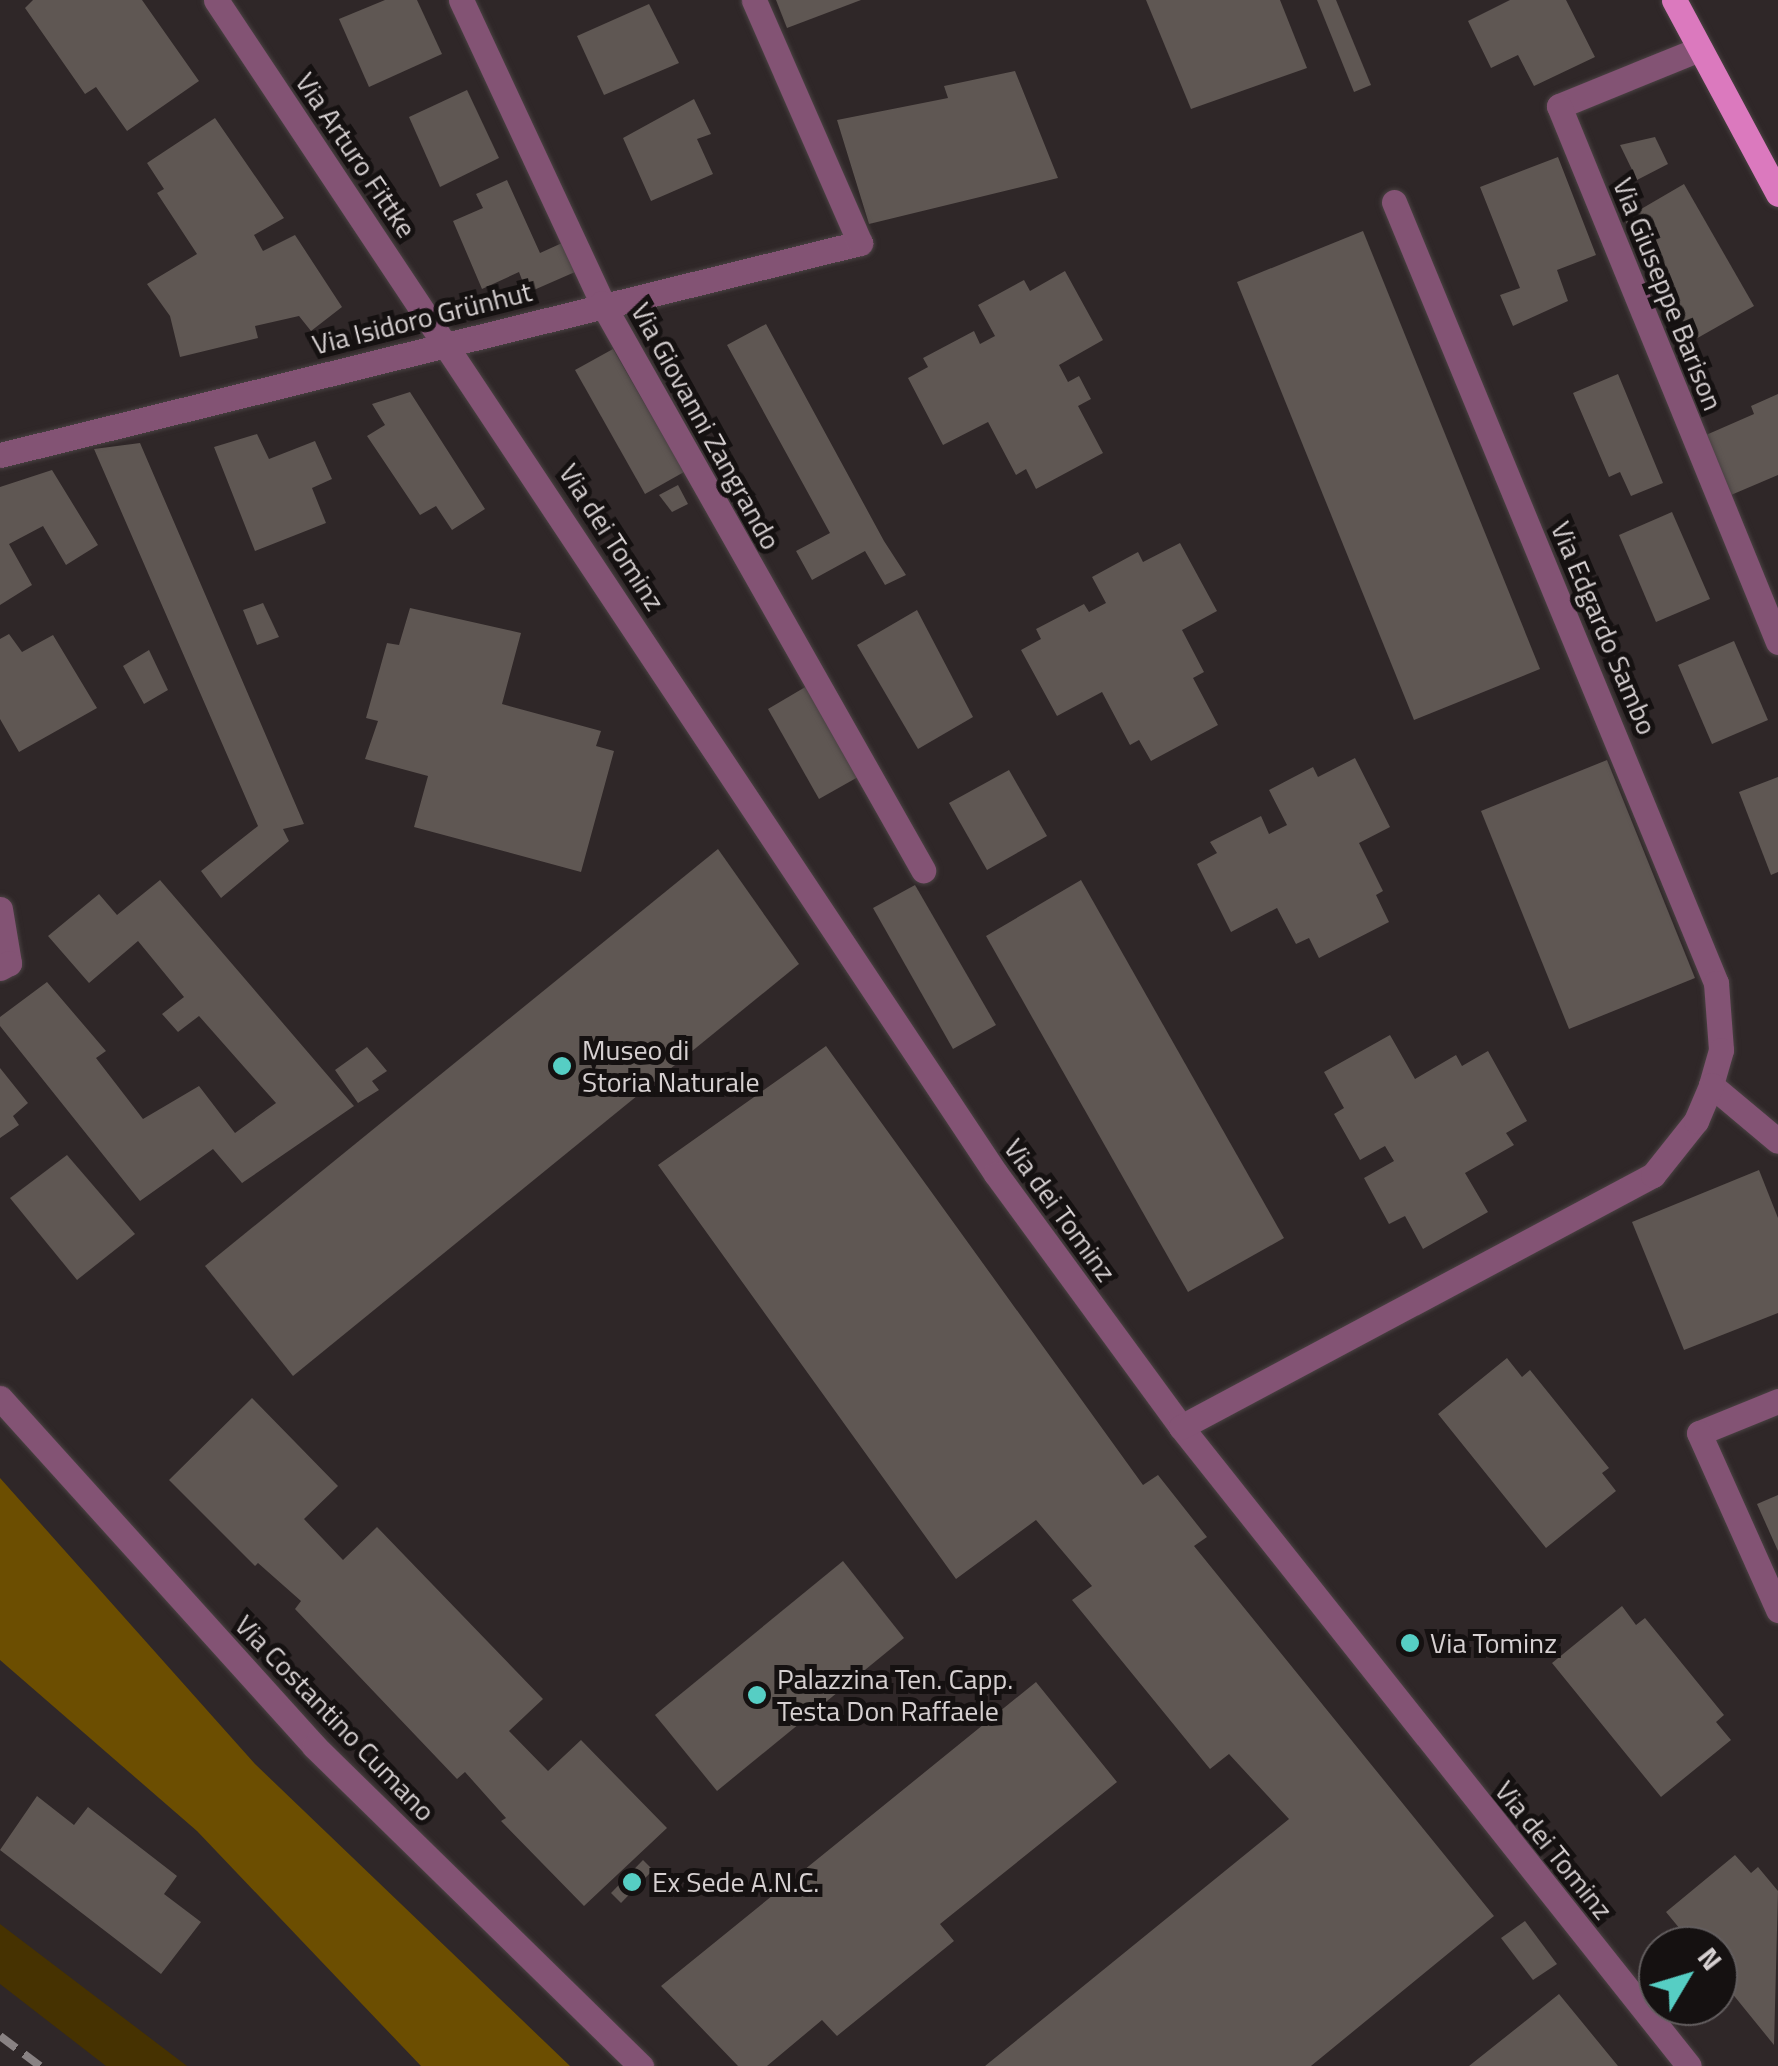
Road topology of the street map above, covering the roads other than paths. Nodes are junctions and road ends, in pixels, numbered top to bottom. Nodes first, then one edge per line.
1 (216, 0) edge
2 (461, 0) edge
3 (754, 0) edge
4 (1674, 0) edge
5 (1697, 50) junction
6 (1778, 194) edge
7 (1394, 202) dead end
8 (602, 303) junction
9 (447, 342) junction
10 (0, 454) edge
11 (1778, 642) edge
12 (923, 870) dead end
13 (0, 910) edge
14 (0, 968) edge
15 (1712, 1084) junction
16 (1778, 1141) edge
17 (0, 1398) edge
18 (1778, 1401) edge
19 (1180, 1427) junction
20 (1778, 1610) edge
21 (641, 2066) edge
22 (1689, 2066) edge

1 - 9 street, Via Arturo Fittke
2 - 8 street, Via Giovanni Zangrando
3 - 8 street, Via Isidoro Grünhut
4 - 5 main road
5 - 6 main road
5 - 11 street, Via Giuseppe Barison
7 - 15 street, Via Edgardo Sambo
8 - 9 street, Via Isidoro Grünhut
8 - 12 street, Via Giovanni Zangrando
9 - 10 street, Via Isidoro Grünhut
9 - 19 street, Via dei Tominz
13 - 14 street
15 - 16 street
15 - 19 street, Via Edgardo Sambo
17 - 21 street, Via Costantino Cumano
18 - 20 street
19 - 22 street, Via dei Tominz

